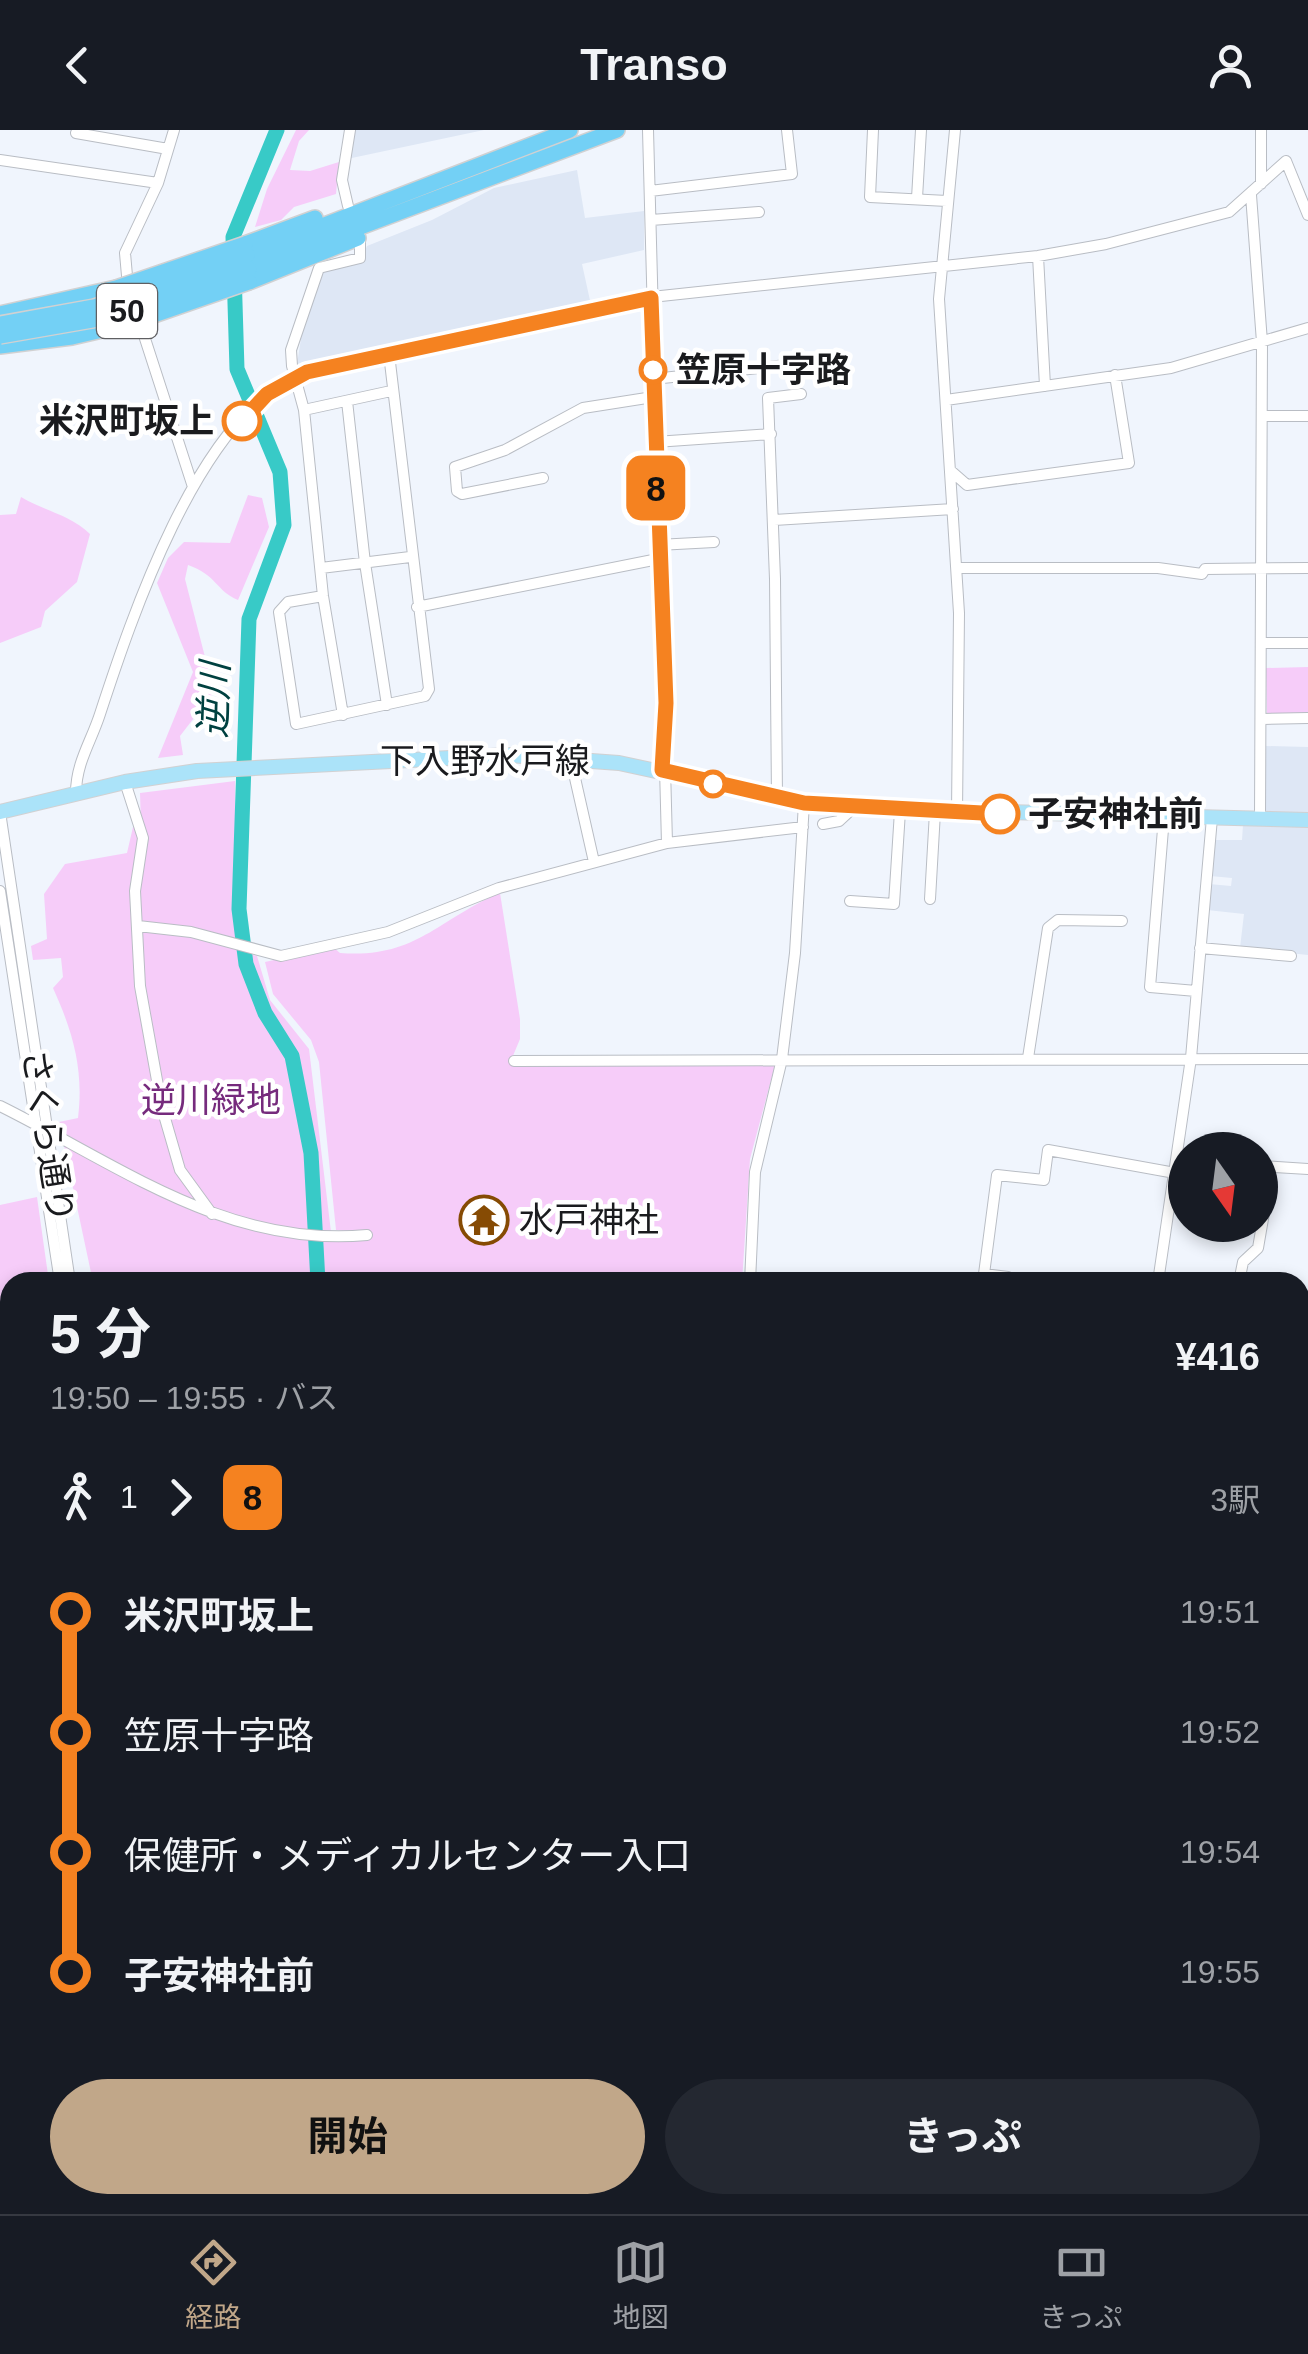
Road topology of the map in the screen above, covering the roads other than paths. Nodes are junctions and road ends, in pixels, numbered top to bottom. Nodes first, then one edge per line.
1 (174, 130) edge
2 (350, 130) edge
3 (570, 130) edge
4 (617, 130) edge
5 (648, 130) edge
6 (787, 130) edge
7 (873, 130) edge
8 (921, 130) edge
9 (955, 130) edge
10 (1261, 130) edge
11 (76, 133) dead end
12 (168, 149) junction
13 (0, 160) edge
14 (456, 182) junction
15 (158, 183) junction
16 (1260, 186) junction
17 (650, 192) junction
18 (1251, 195) junction
19 (917, 198) junction
20 (948, 202) junction
21 (348, 206) junction
22 (759, 212) dead end
23 (1308, 215) edge
24 (651, 220) junction
25 (360, 237) junction
26 (1038, 256) junction
27 (248, 262) junction
28 (940, 268) junction
29 (651, 298) junction
30 (0, 314) edge
31 (0, 324) edge
32 (1308, 328) edge
33 (0, 336) edge
34 (1262, 342) junction
35 (0, 346) edge
36 (388, 354) junction
37 (796, 364) dead end
38 (1116, 375) junction
39 (294, 376) junction
40 (653, 379) junction
41 (1045, 386) junction
42 (391, 391) junction
43 (801, 394) dead end
44 (654, 397) junction
45 (348, 400) junction
46 (946, 400) junction
47 (304, 410) junction
48 (1262, 416) junction
49 (1308, 416) edge
50 (771, 434) junction
51 (655, 442) junction
52 (951, 471) junction
53 (543, 478) dead end
54 (193, 487) junction
55 (954, 509) junction
56 (774, 520) junction
57 (714, 542) dead end
58 (658, 545) junction
59 (410, 557) junction
60 (658, 559) junction
61 (365, 563) junction
62 (321, 568) junction
63 (958, 568) junction
64 (1262, 568) junction
65 (1308, 568) edge
66 (323, 596) junction
67 (416, 607) junction
68 (1262, 643) junction
69 (1308, 643) edge
70 (387, 705) junction
71 (343, 714) junction
72 (1263, 718) junction
73 (1308, 718) edge
74 (570, 756) junction
75 (662, 770) junction
76 (125, 782) junction
77 (76, 794) junction
78 (777, 797) junction
79 (804, 803) junction
80 (852, 808) junction
81 (900, 811) junction
82 (0, 812) edge
83 (935, 812) junction
84 (957, 813) junction
85 (1164, 817) junction
86 (1212, 818) junction
87 (1260, 819) junction
88 (1308, 820) edge
89 (823, 824) dead end
90 (803, 826) junction
91 (667, 843) junction
92 (594, 862) junction
93 (0, 891) edge
94 (930, 899) dead end
95 (850, 901) dead end
96 (1122, 921) dead end
97 (138, 926) junction
98 (1200, 948) junction
99 (1292, 956) dead end
100 (1196, 991) junction
101 (1028, 1058) junction
102 (1192, 1058) junction
103 (782, 1059) junction
104 (1308, 1059) edge
105 (514, 1061) dead end
106 (0, 1106) edge
107 (32, 1122) junction
108 (48, 1130) junction
109 (1184, 1132) edge
110 (1278, 1168) edge
111 (1308, 1170) edge
112 (1168, 1173) edge
113 (212, 1214) junction
114 (1168, 1218) edge
115 (368, 1235) dead end
116 (1259, 1242) edge
117 (58, 1272) edge
118 (69, 1272) edge
119 (750, 1272) edge
120 (984, 1272) edge
121 (1160, 1272) edge
122 (1241, 1272) edge

1 - 12 street
2 - 21 street
3 - 14 highway, 50
4 - 14 highway, 50
5 - 17 street
6 - 17 street
7 - 19 street
8 - 19 street
9 - 20 street
10 - 16 street
11 - 12 street
12 - 15 street
13 - 15 street
14 - 21 highway
14 - 25 highway
14 - 27 highway, 50
15 - 54 street
16 - 18 street
16 - 23 street
17 - 24 street
18 - 26 street
18 - 34 street
19 - 20 street
20 - 28 street
21 - 27 highway
22 - 24 street
24 - 29 street
25 - 27 highway
25 - 39 street
26 - 28 street
26 - 41 street
27 - 30 highway, bridge
27 - 31 highway, 50, bridge
27 - 33 highway, 50, bridge
27 - 35 highway, bridge
28 - 29 street
28 - 46 street
29 - 36 street
29 - 40 street
32 - 34 street
34 - 38 street
34 - 48 street
36 - 39 street
36 - 42 street
37 - 40 street
38 - 41 street
38 - 52 street
39 - 47 street
39 - 54 street
40 - 44 street
41 - 46 street
42 - 45 street
42 - 59 street
43 - 50 street
44 - 51 street
44 - 53 street
45 - 47 street
45 - 61 street
46 - 52 street
47 - 62 street
48 - 49 street
48 - 64 street
50 - 51 street
50 - 56 street
51 - 58 street
52 - 55 street
54 - 77 street
55 - 56 street
55 - 63 street
56 - 78 street
57 - 58 street
58 - 60 street
59 - 61 street
59 - 67 street
60 - 67 street
60 - 75 street
61 - 62 street
61 - 70 street
62 - 66 street
63 - 64 street
63 - 84 street
64 - 65 street
64 - 68 street
66 - 71 street
66 - 71 street
67 - 70 street
68 - 69 street
68 - 72 street
70 - 71 street
72 - 73 street
72 - 87 street
74 - 75 main road, 下入野水戸線
74 - 76 main road, 下入野水戸線
74 - 92 street
75 - 78 main road, 下入野水戸線
75 - 91 street
76 - 77 main road
76 - 97 street
77 - 82 main road
78 - 79 main road, 下入野水戸線
79 - 80 main road, 下入野水戸線
79 - 90 street
80 - 81 main road, 下入野水戸線
80 - 89 street
81 - 83 main road, 下入野水戸線
81 - 95 street
82 - 108 street, さくら通り
83 - 84 main road, 下入野水戸線
83 - 94 street
84 - 85 main road, 下入野水戸線
85 - 86 main road, 下入野水戸線
85 - 100 street
86 - 87 main road, 下入野水戸線
86 - 98 street
87 - 88 main road, 下入野水戸線
90 - 91 street
90 - 103 street
91 - 92 street
92 - 97 street
93 - 107 street, さくら通り
96 - 101 street
97 - 113 street
98 - 99 street
98 - 100 street
100 - 102 street
101 - 102 street
101 - 103 street
102 - 104 street
102 - 109 street
103 - 105 street
103 - 119 street
106 - 107 street
107 - 108 street
107 - 117 street, さくら通り
108 - 113 street
108 - 118 street, さくら通り
110 - 111 street
112 - 120 street
113 - 115 street
114 - 121 street
116 - 122 street

